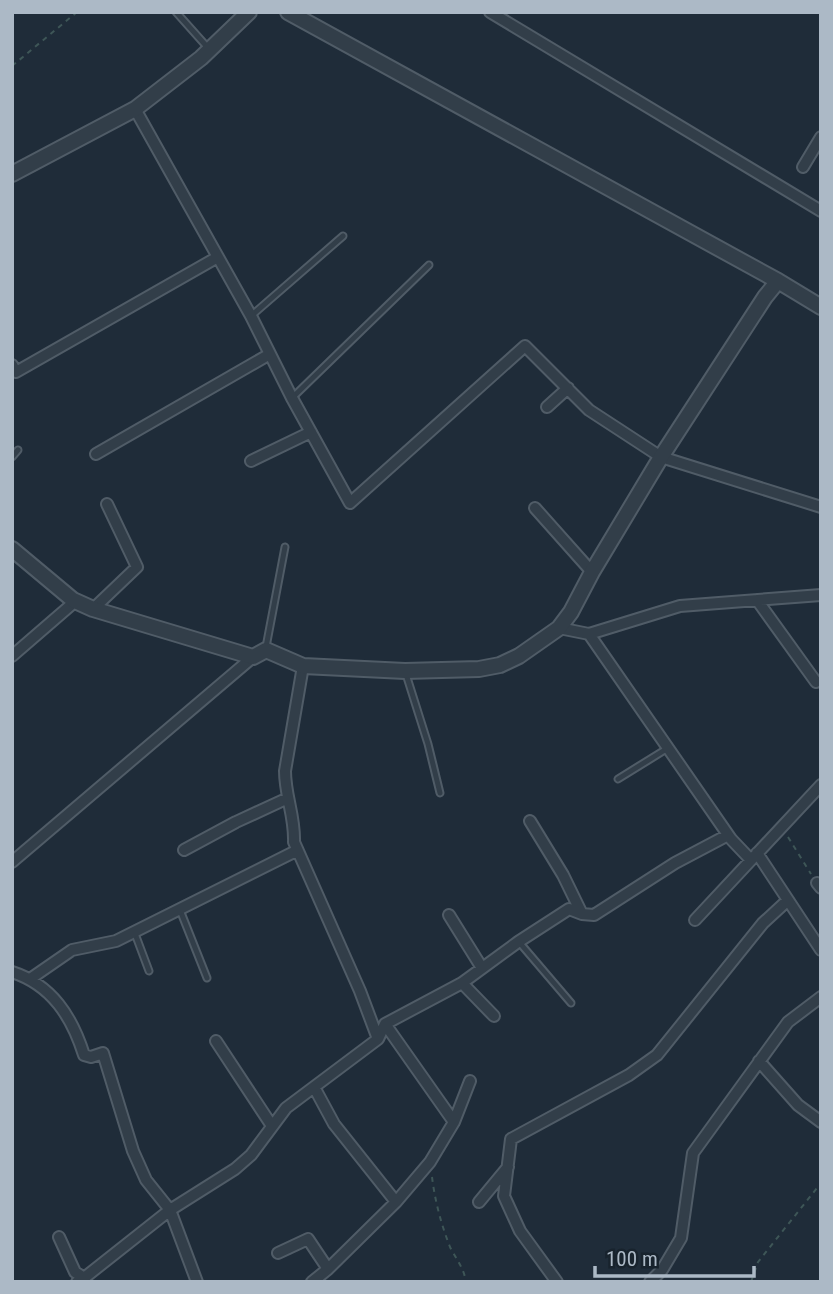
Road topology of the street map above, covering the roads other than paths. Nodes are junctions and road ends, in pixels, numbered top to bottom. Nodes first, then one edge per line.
1 (176, 12) edge
2 (248, 12) edge
3 (288, 12) edge
4 (490, 12) edge
5 (210, 50) junction
6 (135, 109) junction
7 (821, 137) edge
8 (803, 167) dead end
9 (12, 174) edge
10 (821, 211) edge
11 (343, 236) dead end
12 (218, 257) junction
13 (429, 265) dead end
14 (778, 281) junction
15 (821, 307) edge
16 (251, 316) junction
17 (270, 354) junction
18 (12, 365) edge
19 (568, 388) junction
20 (292, 398) junction
21 (547, 407) dead end
22 (311, 432) junction
23 (18, 450) dead end
24 (96, 454) dead end
25 (12, 457) edge
26 (661, 457) junction
27 (251, 461) dead end
28 (107, 504) dead end
29 (821, 507) edge
30 (535, 508) dead end
31 (285, 547) dead end
32 (12, 549) edge
33 (592, 572) junction
34 (821, 595) edge
35 (73, 600) junction
36 (757, 600) junction
37 (93, 609) junction
38 (559, 628) junction
39 (589, 634) junction
40 (259, 653) junction
41 (12, 656) edge
42 (303, 666) junction
43 (405, 671) junction
44 (816, 682) dead end
45 (668, 748) junction
46 (618, 779) dead end
47 (821, 785) edge
48 (440, 793) dead end
49 (288, 798) junction
50 (530, 821) dead end
51 (728, 835) junction
52 (184, 850) dead end
53 (296, 851) junction
54 (754, 856) junction
55 (12, 862) edge
56 (788, 900) junction
57 (179, 908) junction
58 (582, 914) junction
59 (449, 915) dead end
60 (695, 920) dead end
61 (134, 931) junction
62 (518, 942) junction
63 (821, 950) edge
64 (482, 968) junction
65 (149, 971) dead end
66 (12, 972) edge
67 (207, 978) dead end
68 (30, 979) junction
69 (462, 983) junction
70 (821, 997) edge
71 (571, 1003) dead end
72 (494, 1016) dead end
73 (385, 1024) junction
74 (378, 1039) junction
75 (216, 1041) dead end
76 (760, 1061) junction
77 (470, 1081) dead end
78 (314, 1087) junction
79 (454, 1122) junction
80 (821, 1122) edge
81 (271, 1126) junction
82 (508, 1167) junction
83 (396, 1202) junction
84 (479, 1202) dead end
85 (170, 1210) junction
86 (59, 1237) dead end
87 (278, 1253) dead end
88 (328, 1269) junction
89 (82, 1280) edge
90 (197, 1282) edge
91 (312, 1282) edge
92 (557, 1282) edge
93 (650, 1282) edge

1 - 5 lane
2 - 5 street
3 - 14 street
4 - 10 street
5 - 6 street
6 - 9 street
6 - 12 street
7 - 8 street
11 - 16 lane
12 - 16 street
12 - 18 street
13 - 20 lane
14 - 15 street
14 - 26 street
16 - 17 street
17 - 20 street
17 - 24 street
19 - 21 street
19 - 22 street
19 - 26 street
20 - 22 street
22 - 27 street
23 - 25 lane
26 - 29 street
26 - 33 street
28 - 37 street
30 - 33 street
31 - 40 lane
32 - 35 street
33 - 38 street
34 - 36 street
35 - 37 street
35 - 41 street
36 - 39 street
36 - 44 street
37 - 40 street
38 - 39 street
38 - 43 street
39 - 45 street
40 - 42 street
40 - 55 street
42 - 43 street
42 - 49 street
43 - 48 lane
45 - 46 lane
45 - 51 street
47 - 54 street
49 - 52 street
49 - 53 street
50 - 58 street
51 - 54 street
51 - 58 street
53 - 57 street
53 - 74 street
54 - 56 street
54 - 60 street
56 - 63 street
56 - 82 street
57 - 61 street
57 - 67 lane
58 - 62 street
59 - 64 street
61 - 65 lane
61 - 68 street
62 - 64 street
62 - 71 lane
64 - 69 street
66 - 68 street
68 - 85 street
69 - 72 street
69 - 73 street
70 - 76 street
73 - 74 street
73 - 79 street
74 - 78 street
75 - 81 street
76 - 80 street
76 - 93 street
77 - 79 street
78 - 81 street
78 - 83 street
79 - 83 street
81 - 85 street
82 - 84 street
82 - 92 street
83 - 88 street
85 - 89 street
85 - 90 street
86 - 89 street
87 - 88 street
88 - 91 street

